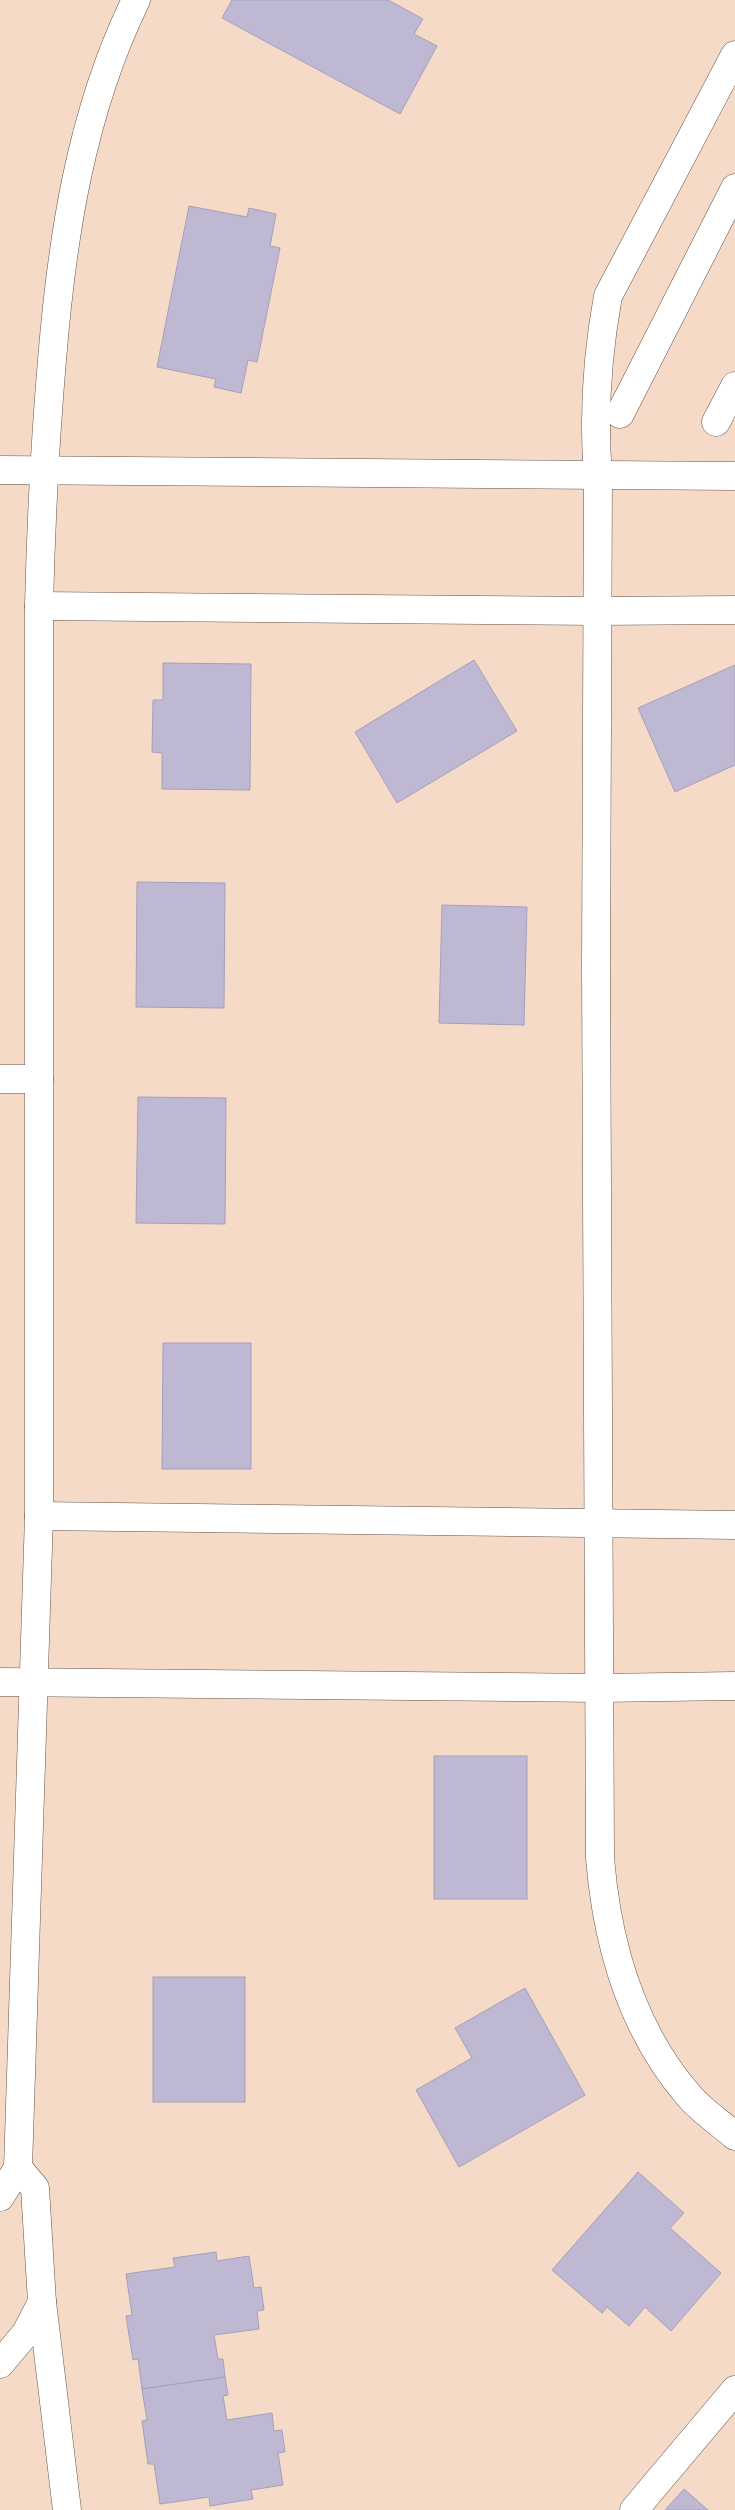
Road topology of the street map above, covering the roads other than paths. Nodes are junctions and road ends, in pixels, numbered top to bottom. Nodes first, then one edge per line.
1 (136, 0) edge
2 (735, 55) edge
3 (735, 188) edge
4 (735, 386) edge
5 (620, 414) dead end
6 (716, 422) dead end
7 (0, 470) edge
8 (43, 470) junction
9 (598, 476) junction
10 (735, 476) edge
11 (39, 606) junction
12 (735, 610) edge
13 (597, 611) junction
14 (0, 1079) edge
15 (39, 1079) junction
16 (39, 1516) junction
17 (599, 1523) junction
18 (735, 1525) edge
19 (0, 1682) edge
20 (35, 1682) junction
21 (735, 1686) edge
22 (600, 1688) junction
23 (735, 2136) edge
24 (18, 2168) junction
25 (0, 2197) edge
26 (42, 2302) junction
27 (0, 2364) edge
28 (735, 2390) edge
29 (67, 2510) edge
30 (634, 2510) edge

1 - 8 street
2 - 9 street
3 - 5 street
4 - 6 street
7 - 8 street
8 - 9 street
8 - 11 street
9 - 10 street
9 - 13 street
11 - 13 street
11 - 15 street
12 - 13 street
13 - 17 street
14 - 15 street
15 - 16 street
16 - 17 street
16 - 20 street
17 - 18 street
17 - 22 street
19 - 20 street
20 - 22 street
20 - 24 street
21 - 22 street
22 - 23 street
24 - 25 street
24 - 26 street
26 - 27 street
26 - 29 street
28 - 30 street

